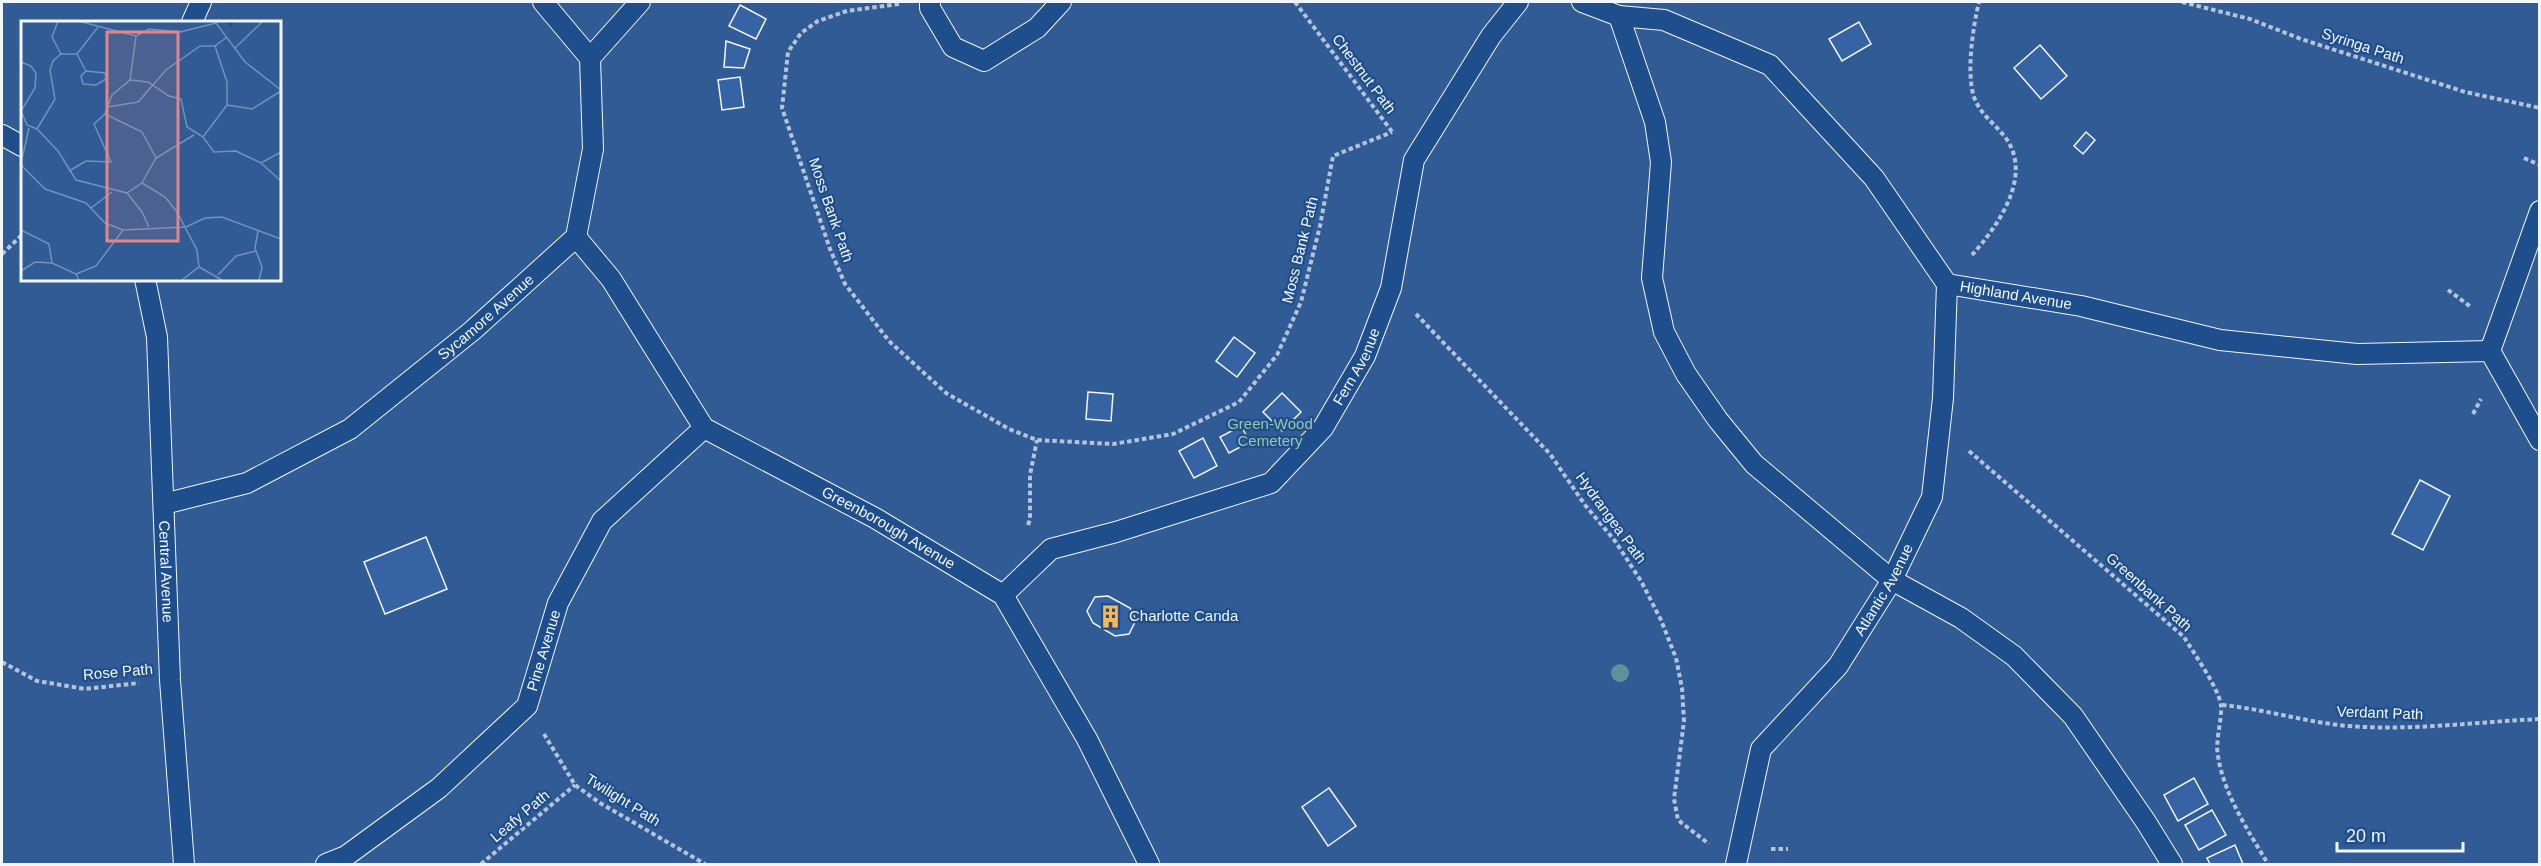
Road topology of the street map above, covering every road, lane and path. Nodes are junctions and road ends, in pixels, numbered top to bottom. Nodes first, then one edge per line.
1 (201, 2) edge
2 (543, 2) edge
3 (640, 2) edge
4 (1061, 2) edge
5 (1295, 2) edge
6 (1518, 2) edge
7 (1582, 2) edge
8 (1979, 2) edge
9 (2182, 2) edge
10 (930, 5) edge
11 (1619, 16) junction
12 (192, 21) edge
13 (590, 58) junction
14 (2540, 108) edge
15 (1392, 132) junction
16 (2, 135) edge
17 (21, 145) edge
18 (2524, 158) dead end
19 (1414, 160) junction
20 (2540, 165) edge
21 (2540, 211) edge
22 (21, 236) edge
23 (576, 237) junction
24 (2, 254) edge
25 (145, 280) edge
26 (1947, 284) junction
27 (1390, 288) junction
28 (2490, 351) junction
29 (1939, 424) junction
30 (704, 428) junction
31 (1038, 440) junction
32 (2540, 440) edge
33 (164, 504) junction
34 (1027, 530) dead end
35 (1892, 580) junction
36 (1003, 595) junction
37 (2, 662) edge
38 (170, 680) junction
39 (2221, 705) junction
40 (528, 706) junction
41 (2540, 719) edge
42 (575, 785) junction
43 (184, 864) edge
44 (326, 864) edge
45 (481, 864) edge
46 (705, 864) edge
47 (1149, 864) edge
48 (1736, 864) edge
49 (2172, 864) edge
50 (2268, 864) edge

1 - 12 lane
2 - 13 lane
3 - 13 lane
4 - 10 lane
5 - 15 path, Chestnut Path
6 - 19 lane, Fern Avenue
7 - 11 lane, Highland Avenue
8 - 26 path
9 - 14 path, Syringa Path
10 - 31 path, Moss Bank Path
11 - 26 lane, Highland Avenue
11 - 35 lane
13 - 23 lane
15 - 19 path, Chestnut Path
15 - 31 path, Moss Bank Path
16 - 17 lane
18 - 20 path
19 - 27 lane, Fern Avenue
21 - 28 lane
22 - 24 path
23 - 30 lane
23 - 33 lane, Sycamore Avenue
25 - 33 lane, Central Avenue
26 - 28 lane, Highland Avenue
26 - 29 lane, Atlantic Avenue
27 - 36 lane, Fern Avenue
27 - 48 path, Hydrangea Path
28 - 32 lane
29 - 35 lane, Atlantic Avenue
29 - 39 path, Greenbank Path
30 - 36 lane, Greenborough Avenue
30 - 40 lane, Pine Avenue
31 - 34 path
33 - 38 lane, Central Avenue
35 - 48 lane, Atlantic Avenue
35 - 49 lane
36 - 47 lane, Greenborough Avenue
37 - 38 path, Rose Path
38 - 43 lane, Central Avenue
39 - 41 path, Verdant Path
39 - 50 path, Greenbank Path
40 - 42 path, Twilight Path
40 - 44 lane, Pine Avenue
42 - 45 path, Leafy Path
42 - 46 path, Twilight Path

